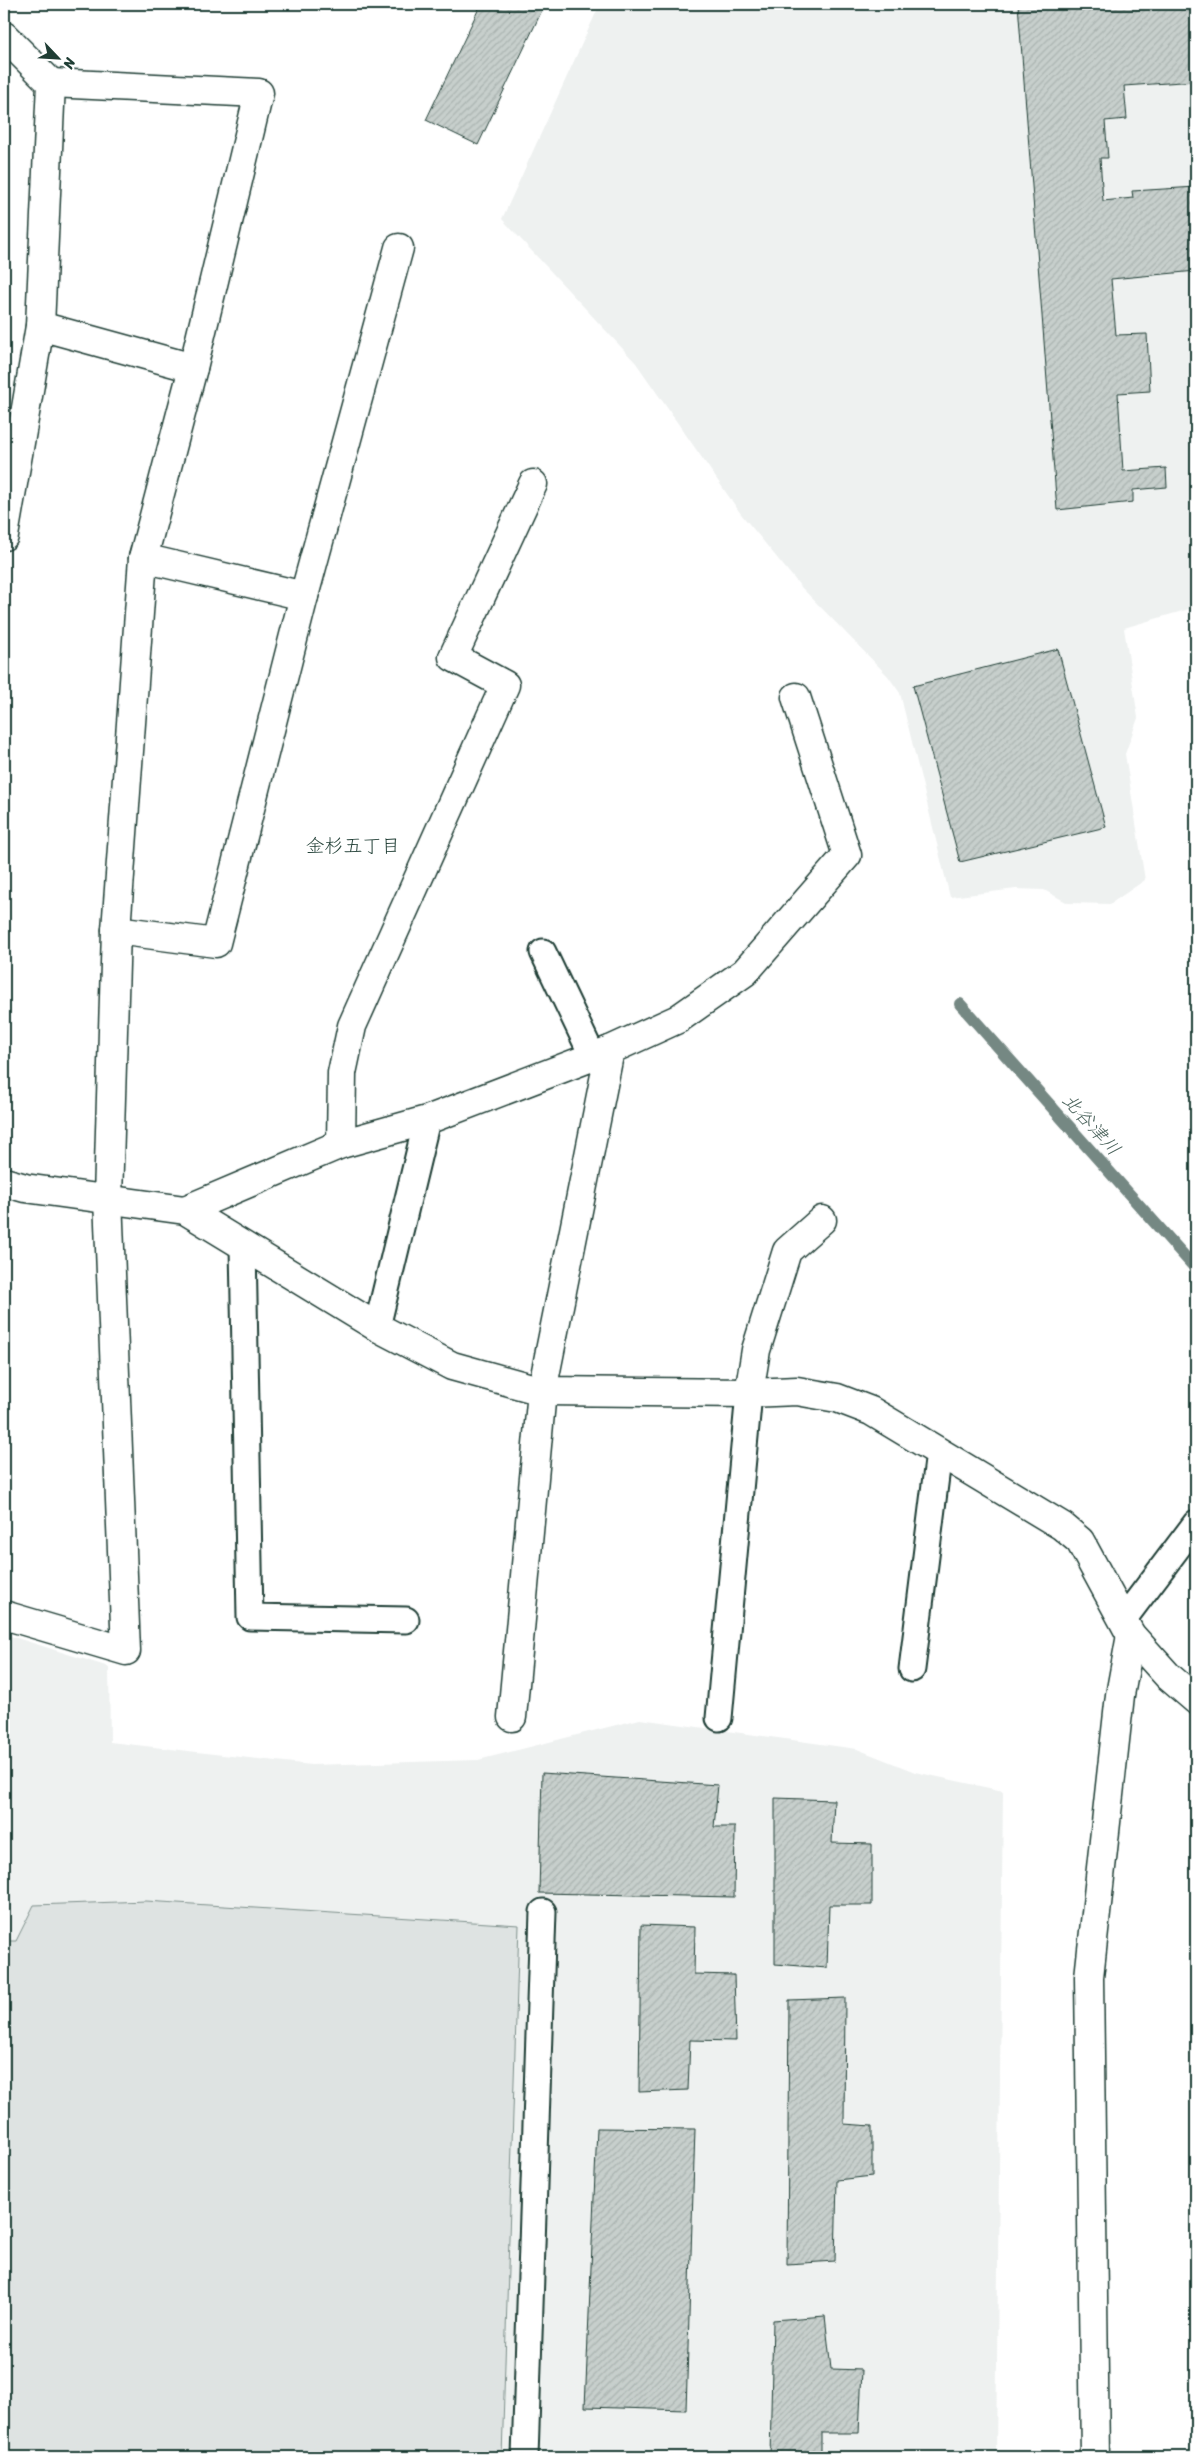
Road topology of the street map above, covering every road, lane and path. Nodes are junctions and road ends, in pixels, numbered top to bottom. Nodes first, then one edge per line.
1 (4, 36) edge
2 (51, 83) junction
3 (398, 248) dead end
4 (40, 326) junction
5 (193, 368) junction
6 (533, 484) dead end
7 (4, 536) edge
8 (143, 558) junction
9 (304, 596) junction
10 (796, 697) dead end
11 (116, 930) junction
12 (542, 952) dead end
13 (602, 1054) junction
14 (427, 1120) junction
15 (341, 1144) junction
16 (4, 1182) edge
17 (108, 1198) junction
18 (184, 1210) junction
19 (822, 1220) dead end
20 (243, 1246) junction
21 (377, 1327) junction
22 (542, 1391) junction
23 (750, 1393) junction
24 (939, 1452) junction
25 (1196, 1523) edge
26 (4, 1615) edge
27 (406, 1620) dead end
28 (1127, 1628) junction
29 (912, 1669) dead end
30 (1196, 1700) edge
31 (512, 1717) dead end
32 (719, 1718) dead end
33 (543, 1912) dead end
34 (525, 2457) edge
35 (1095, 2457) edge

1 - 2 street
2 - 4 street
2 - 5 street
3 - 9 street
4 - 5 street
4 - 7 street
5 - 8 street
6 - 15 street
8 - 9 street
8 - 11 street
9 - 11 street
10 - 13 street
11 - 17 street
12 - 13 lane
13 - 14 street
13 - 22 street
14 - 15 street
14 - 21 lane
15 - 18 street
16 - 17 street
17 - 18 street
17 - 26 street
18 - 20 street
19 - 23 street
20 - 21 street
20 - 27 lane
21 - 22 street
22 - 23 street
22 - 31 street
23 - 24 street
23 - 32 lane
24 - 28 street
24 - 29 lane
25 - 28 lane
28 - 30 street
28 - 35 street
33 - 34 lane

